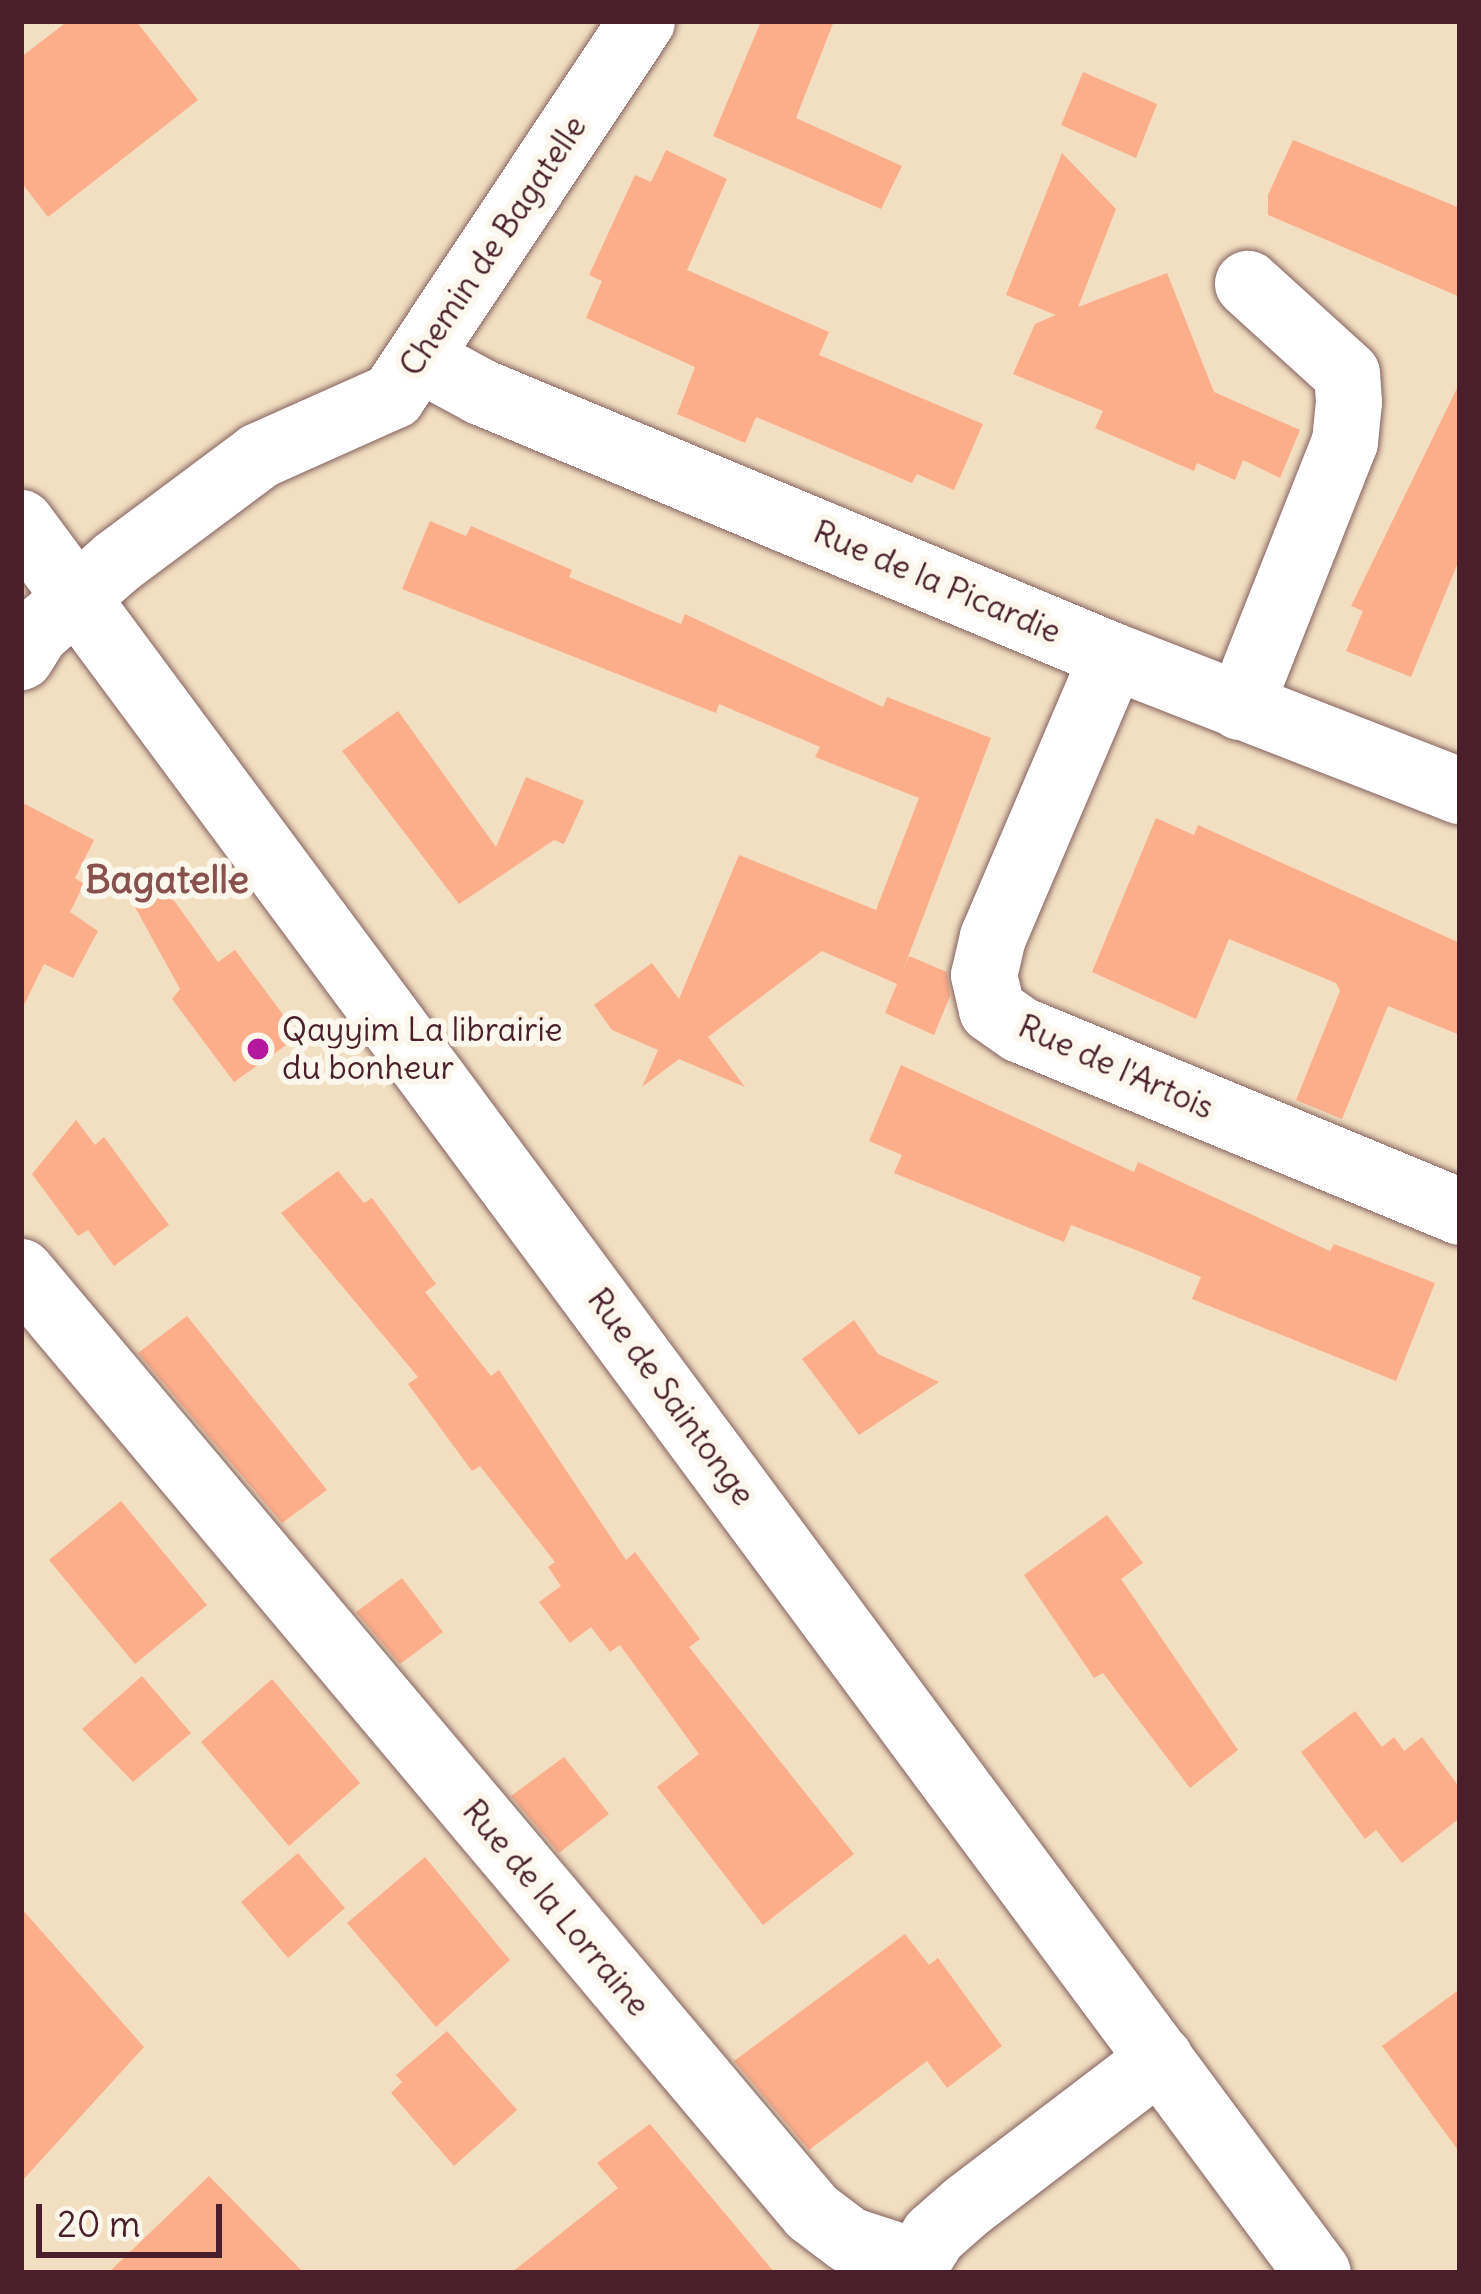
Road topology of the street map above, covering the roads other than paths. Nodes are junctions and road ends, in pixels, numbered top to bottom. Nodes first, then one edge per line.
1 (642, 21) edge
2 (1248, 284) dead end
3 (420, 359) junction
4 (21, 523) edge
5 (78, 597) junction
6 (1113, 656) junction
7 (21, 657) edge
8 (1240, 707) junction
9 (1460, 791) edge
10 (1460, 1212) edge
11 (21, 1272) edge
12 (1160, 2059) junction
13 (911, 2267) edge
14 (1318, 2273) edge

1 - 3 street, Chemin de Bagatelle
2 - 8 street
3 - 5 street, Chemin de Bagatelle
3 - 6 street, Rue de la Picardie
4 - 5 street, Rue de Saintonge
5 - 7 street, Chemin de Bagatelle
5 - 12 street, Rue de Saintonge
6 - 8 street, Rue de la Picardie
6 - 10 street, Rue de l'Artois
8 - 9 street, Rue de la Picardie
11 - 13 street, Rue de la Lorraine
12 - 13 street, Rue de la Lorraine
12 - 14 street, Rue de Saintonge

